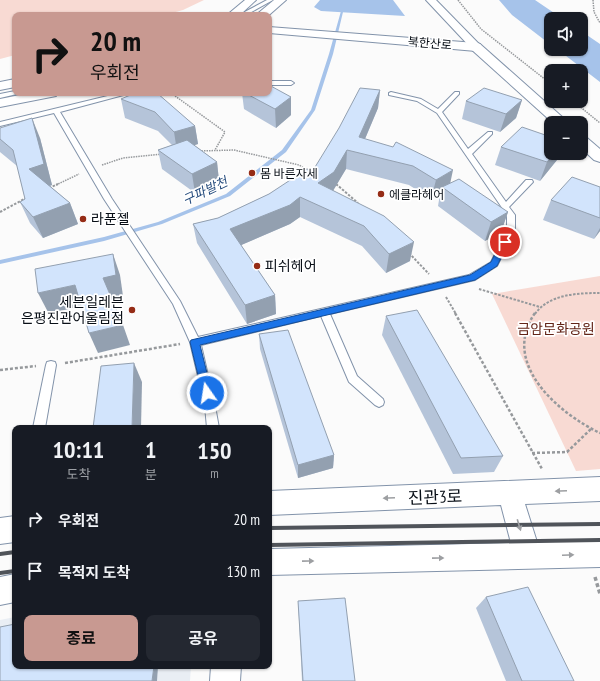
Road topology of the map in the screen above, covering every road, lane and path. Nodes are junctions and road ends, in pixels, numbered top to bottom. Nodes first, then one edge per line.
1 (251, 0) edge
2 (271, 0) edge
3 (281, 0) edge
4 (431, 0) edge
5 (458, 0) edge
6 (593, 0) edge
7 (236, 12) edge
8 (248, 12) edge
9 (266, 12) edge
10 (600, 23) edge
11 (272, 30) edge
12 (476, 47) junction
13 (544, 78) edge
14 (272, 83) edge
15 (291, 83) dead end
16 (12, 84) edge
17 (0, 86) edge
18 (457, 92) dead end
19 (12, 94) edge
20 (391, 94) dead end
21 (0, 96) edge
22 (36, 96) edge
23 (116, 96) edge
24 (175, 96) edge
25 (0, 103) edge
26 (582, 108) edge
27 (56, 111) junction
28 (439, 112) junction
29 (554, 116) edge
30 (600, 123) edge
31 (0, 124) edge
32 (490, 133) edge
33 (588, 146) edge
34 (216, 150) junction
35 (196, 151) edge
36 (468, 153) junction
37 (168, 154) edge
38 (600, 156) edge
39 (89, 168) junction
40 (317, 174) edge
41 (329, 180) edge
42 (530, 182) edge
43 (43, 191) edge
44 (28, 197) edge
45 (359, 204) edge
46 (505, 207) junction
47 (0, 212) edge
48 (408, 252) edge
49 (456, 282) junction
50 (440, 285) junction
51 (600, 293) edge
52 (540, 307) junction
53 (324, 312) junction
54 (195, 342) junction
55 (51, 365) junction
56 (0, 370) edge
57 (379, 402) dead end
58 (40, 425) edge
59 (213, 425) edge
60 (591, 429) junction
61 (600, 433) edge
62 (532, 452) junction
63 (545, 475) dead end
64 (600, 490) edge
65 (510, 494) junction
66 (272, 503) edge
67 (12, 529) edge
68 (0, 531) edge
69 (528, 556) junction
70 (272, 562) edge
71 (596, 562) edge
72 (12, 589) edge
73 (0, 591) edge
74 (600, 594) edge
75 (226, 669) edge
76 (225, 681) edge

1 - 7 main road
2 - 8 lane
3 - 9 main road
4 - 12 street
5 - 13 path
6 - 10 path
11 - 12 main road, 북한산로
12 - 29 main road
14 - 15 lane
16 - 17 main road
18 - 28 lane
19 - 21 lane
20 - 28 lane
22 - 25 main road
23 - 27 lane
24 - 34 path
26 - 30 path
27 - 31 lane
27 - 39 lane
28 - 36 lane
32 - 36 lane
33 - 38 main road
34 - 35 path
34 - 40 path
36 - 46 lane
37 - 39 path
39 - 43 path
39 - 54 lane
41 - 45 path
42 - 46 lane
44 - 47 path
46 - 49 lane
48 - 50 path
49 - 50 lane
49 - 52 path
50 - 53 lane
50 - 62 path
51 - 52 path
52 - 60 path
53 - 54 lane
53 - 57 lane
54 - 55 path
54 - 59 lane
55 - 56 path
55 - 58 lane
60 - 61 path
60 - 62 path
62 - 63 path
64 -> 65 street, 진관3로
65 -> 66 street, 진관3로
65 -> 69 street
67 - 68 street
70 -> 69 street
69 -> 71 street
71 - 74 path
72 - 73 street
75 - 76 street

